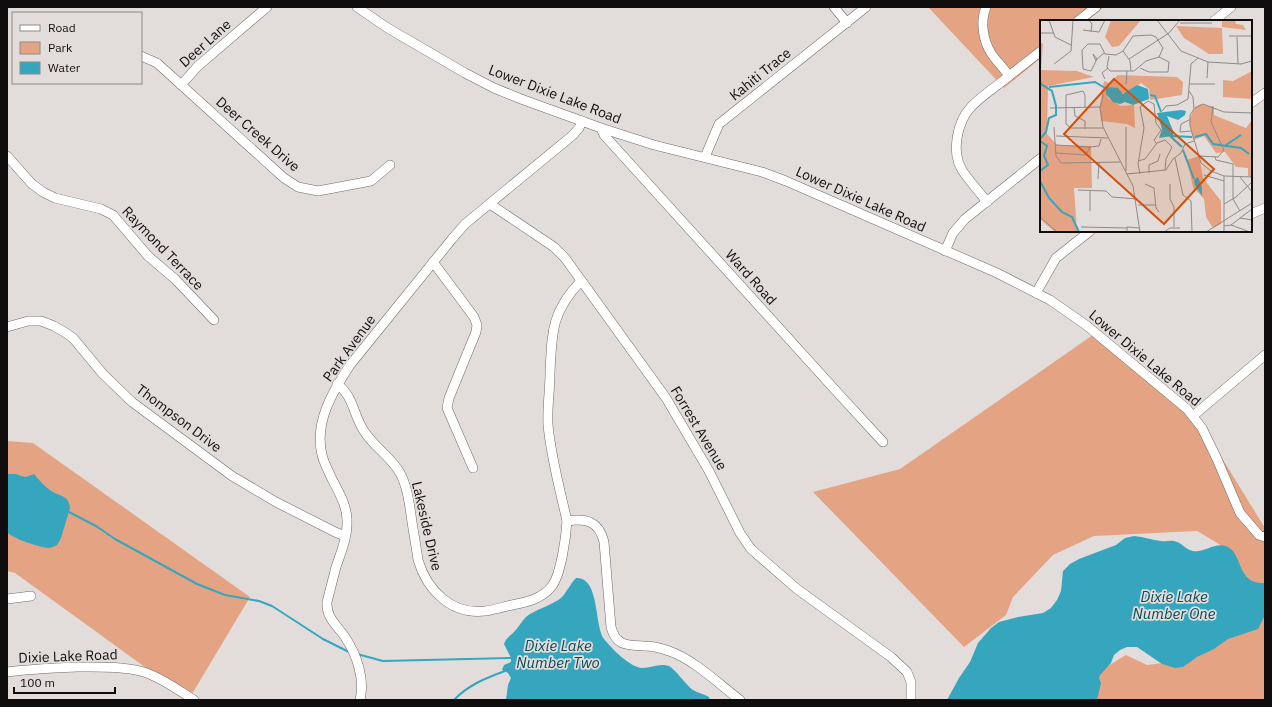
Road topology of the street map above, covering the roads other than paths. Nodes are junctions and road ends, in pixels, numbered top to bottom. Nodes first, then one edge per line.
1 (267, 7) edge
2 (357, 7) edge
3 (834, 7) edge
4 (866, 7) edge
5 (986, 7) edge
6 (1096, 7) edge
7 (1231, 7) edge
8 (1079, 20) edge
9 (1215, 20) edge
10 (847, 23) junction
11 (1040, 51) edge
12 (142, 56) edge
13 (1009, 76) junction
14 (181, 85) junction
15 (1265, 93) edge
16 (1252, 102) edge
17 (582, 121) junction
18 (601, 128) junction
19 (7, 156) edge
20 (704, 158) junction
21 (1040, 159) edge
22 (390, 165) dead end
23 (987, 202) junction
24 (490, 204) junction
25 (1265, 208) edge
26 (1252, 214) edge
27 (1089, 232) edge
28 (945, 251) junction
29 (433, 262) junction
30 (581, 281) junction
31 (1036, 293) junction
32 (214, 320) dead end
33 (7, 327) edge
34 (1265, 355) edge
35 (337, 384) junction
36 (1192, 416) junction
37 (883, 442) dead end
38 (473, 468) dead end
39 (567, 521) junction
40 (345, 536) junction
41 (1265, 537) edge
42 (32, 596) dead end
43 (7, 599) edge
44 (7, 672) edge
45 (193, 700) edge
46 (360, 700) edge
47 (740, 700) edge
48 (911, 700) edge

1 - 14 street, Deer Lane
2 - 17 street, Lower Dixie Lake Road
3 - 10 street
4 - 10 street, Kahiti Trace
5 - 13 street
6 - 8 street
7 - 9 street
10 - 20 street, Kahiti Trace
11 - 13 street
12 - 14 street, Deer Creek Drive
13 - 23 street
14 - 22 street, Deer Creek Drive
15 - 16 street
17 - 18 street, Lower Dixie Lake Road
17 - 24 street, Park Avenue
18 - 20 street, Lower Dixie Lake Road
18 - 37 street, Ward Road
19 - 32 street, Raymond Terrace
20 - 28 street, Lower Dixie Lake Road
21 - 23 street
23 - 28 street
24 - 29 street, Park Avenue
24 - 30 street, Forrest Avenue
25 - 26 street
27 - 31 street
28 - 31 street, Lower Dixie Lake Road
29 - 35 street, Park Avenue
29 - 38 street
30 - 39 street, Lakeside Drive
30 - 48 street, Forrest Avenue
31 - 36 street, Lower Dixie Lake Road
33 - 40 street, Thompson Drive
34 - 36 street
35 - 39 street, Lakeside Drive
35 - 40 street, Park Avenue
36 - 41 street, Lower Dixie Lake Road
39 - 47 street
40 - 46 street, Park Avenue
42 - 43 street
44 - 45 street, Dixie Lake Road

